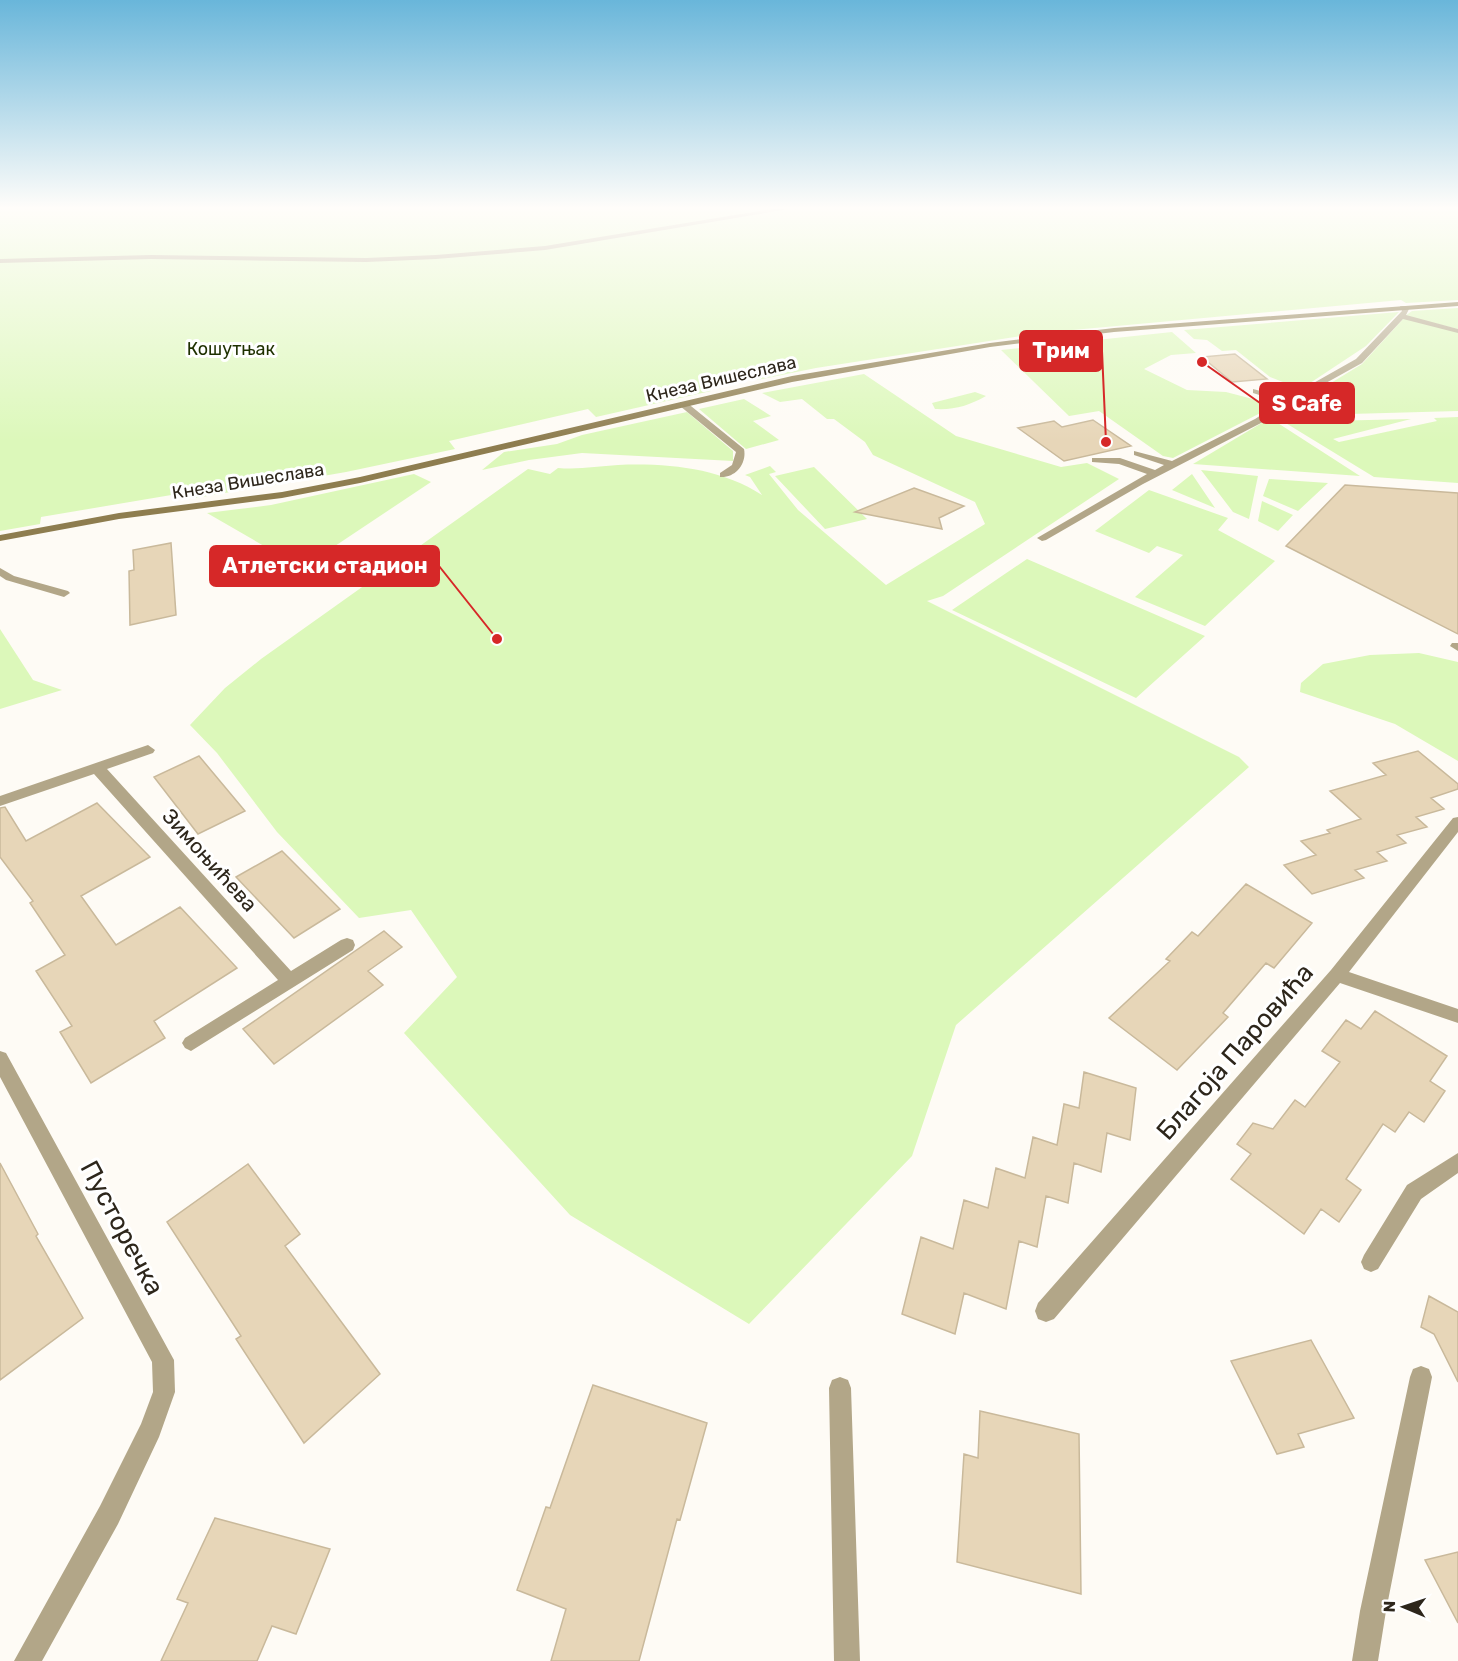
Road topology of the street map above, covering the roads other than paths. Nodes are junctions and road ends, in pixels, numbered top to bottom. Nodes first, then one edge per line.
1 (1458, 304) edge
2 (1402, 312) junction
3 (1456, 331) dead end
4 (1256, 391) dead end
5 (1288, 401) junction
6 (682, 404) junction
7 (1137, 453) dead end
8 (1152, 457) junction
9 (1095, 460) dead end
10 (1120, 461) junction
11 (1174, 465) junction
12 (1156, 474) junction
13 (724, 475) dead end
14 (0, 538) edge
15 (1042, 538) dead end
16 (0, 571) edge
17 (64, 593) dead end
18 (148, 750) dead end
19 (97, 768) junction
20 (0, 801) edge
21 (1458, 822) edge
22 (347, 945) dead end
23 (1338, 975) junction
24 (290, 982) junction
25 (1458, 1016) edge
26 (191, 1043) dead end
27 (0, 1059) edge
28 (1458, 1162) edge
29 (1371, 1262) dead end
30 (1046, 1311) dead end
31 (1421, 1377) dead end
32 (840, 1388) dead end
33 (27, 1661) edge
34 (847, 1661) edge
35 (1365, 1661) edge

1 - 2 street, Кнеза Вишеслава
2 - 3 street
2 - 5 street
2 - 6 street, Кнеза Вишеслава
4 - 5 street
5 - 11 street
6 - 13 street
6 - 14 street, Кнеза Вишеслава
7 - 8 street
8 - 10 street
8 - 11 street
9 - 10 street
10 - 12 street
11 - 12 street
12 - 15 street
16 - 17 street
18 - 19 street
19 - 20 street
19 - 24 street, Зимоњићева
21 - 23 street, Благоја Паровића
22 - 24 street
23 - 25 street
23 - 30 street, Благоја Паровића
24 - 26 street
27 - 33 street, Пусторечка
28 - 29 street
31 - 35 street
32 - 34 street

